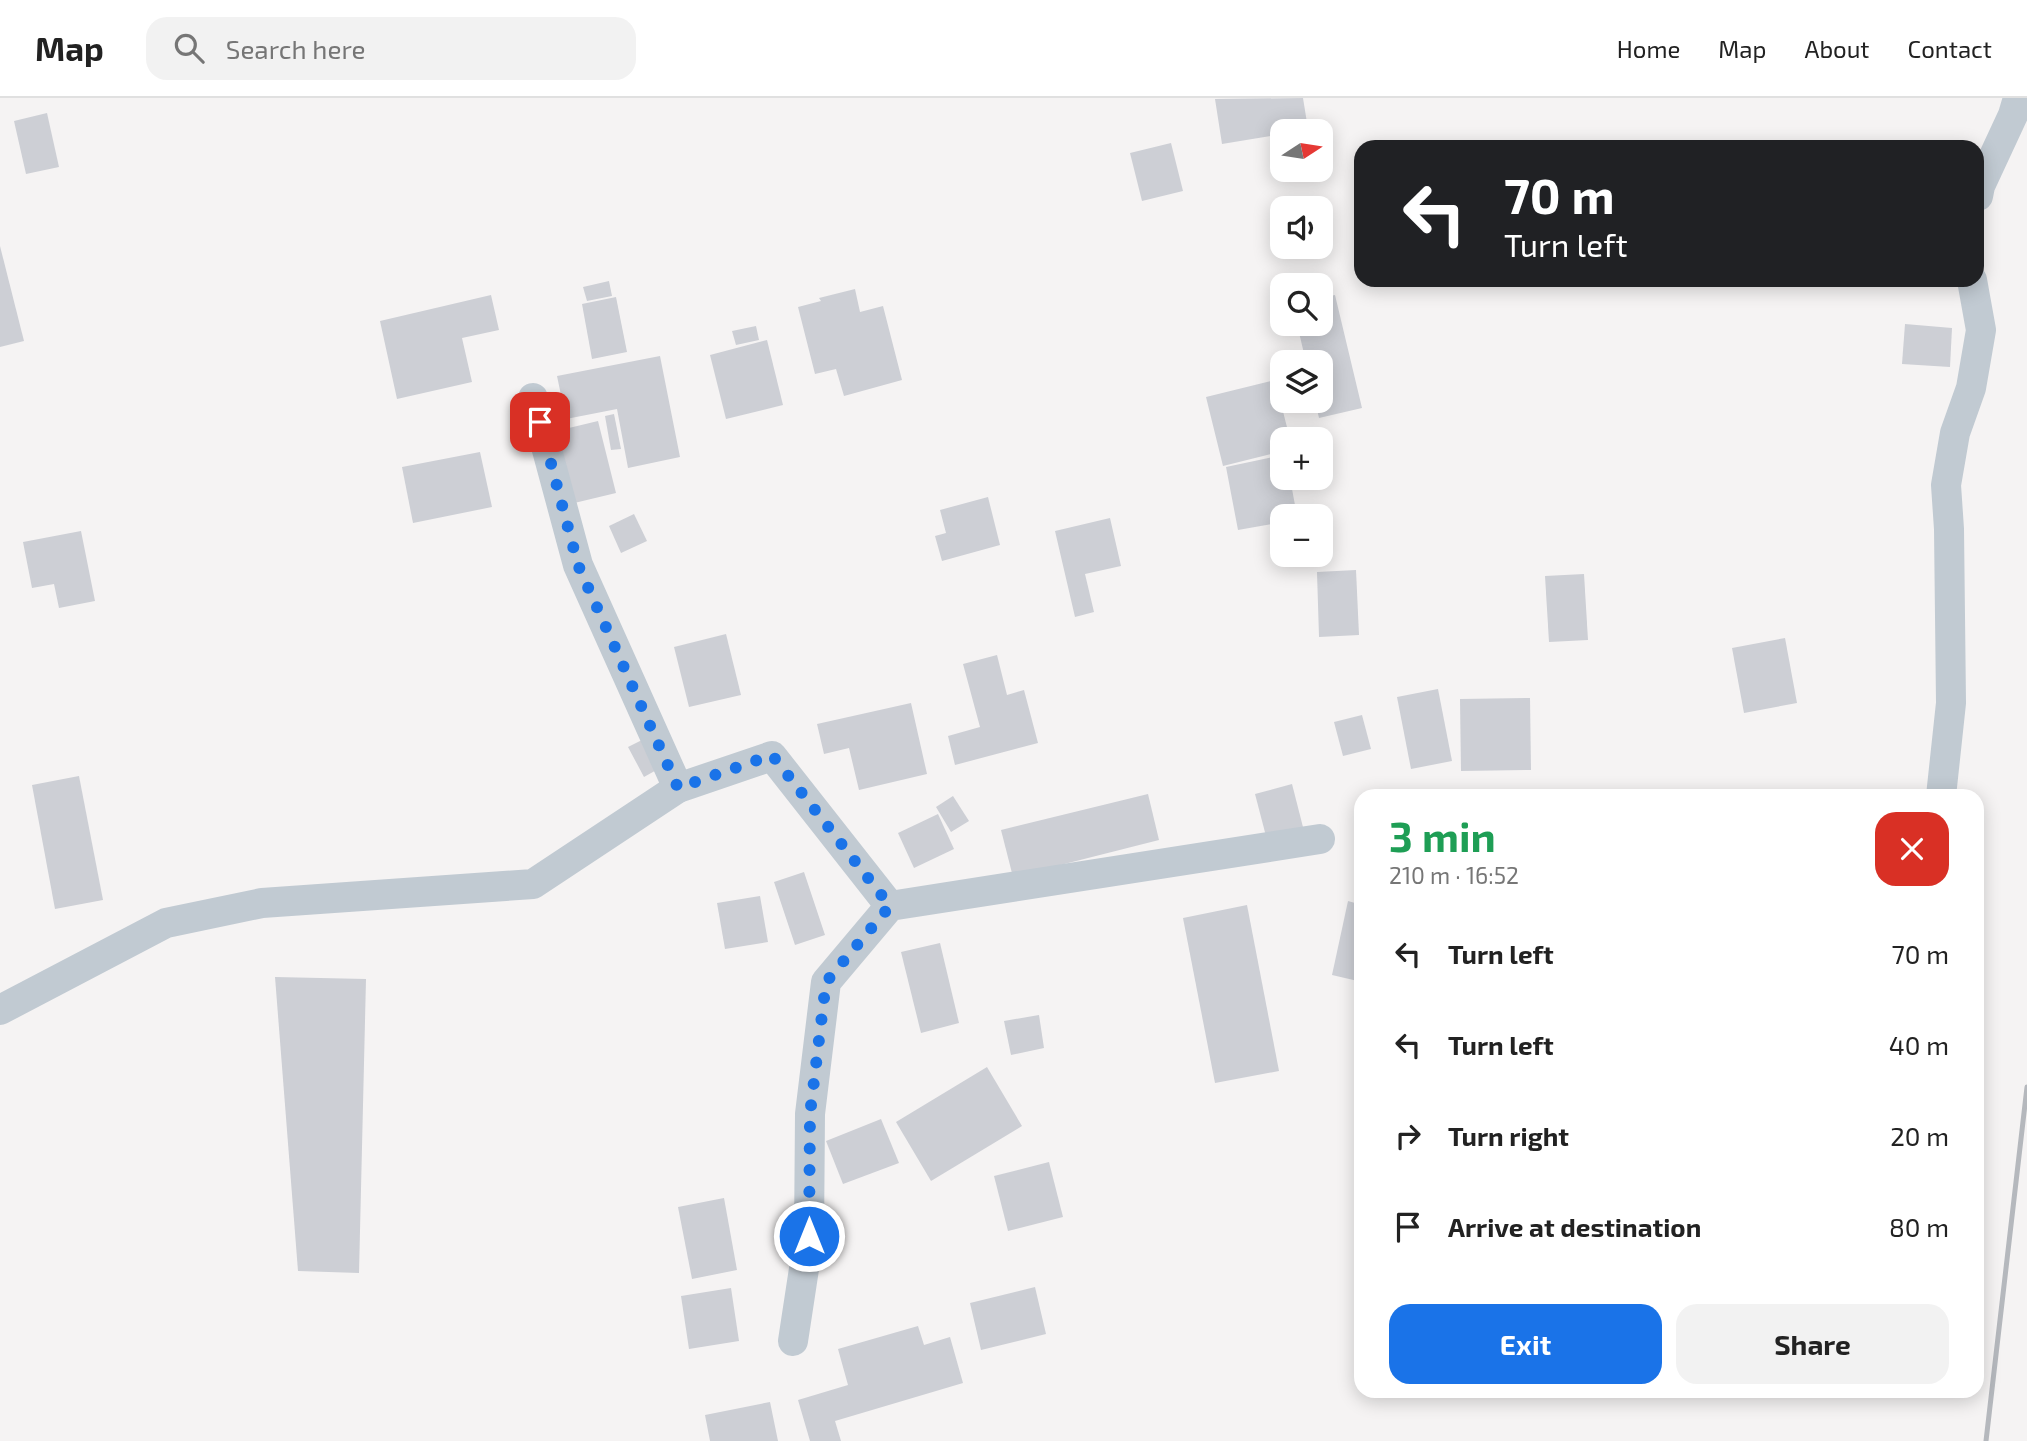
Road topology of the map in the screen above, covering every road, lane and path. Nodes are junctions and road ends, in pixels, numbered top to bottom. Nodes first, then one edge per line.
1 (2018, 98) edge
2 (1984, 177) edge
3 (1973, 287) edge
4 (534, 398) dead end
5 (678, 788) junction
6 (1942, 789) edge
7 (1320, 839) dead end
8 (890, 906) junction
9 (0, 1010) edge
10 (793, 1340) dead end

1 - 2 street
3 - 6 street
4 - 5 street
5 - 8 street
5 - 9 street
7 - 8 street
8 - 10 street

